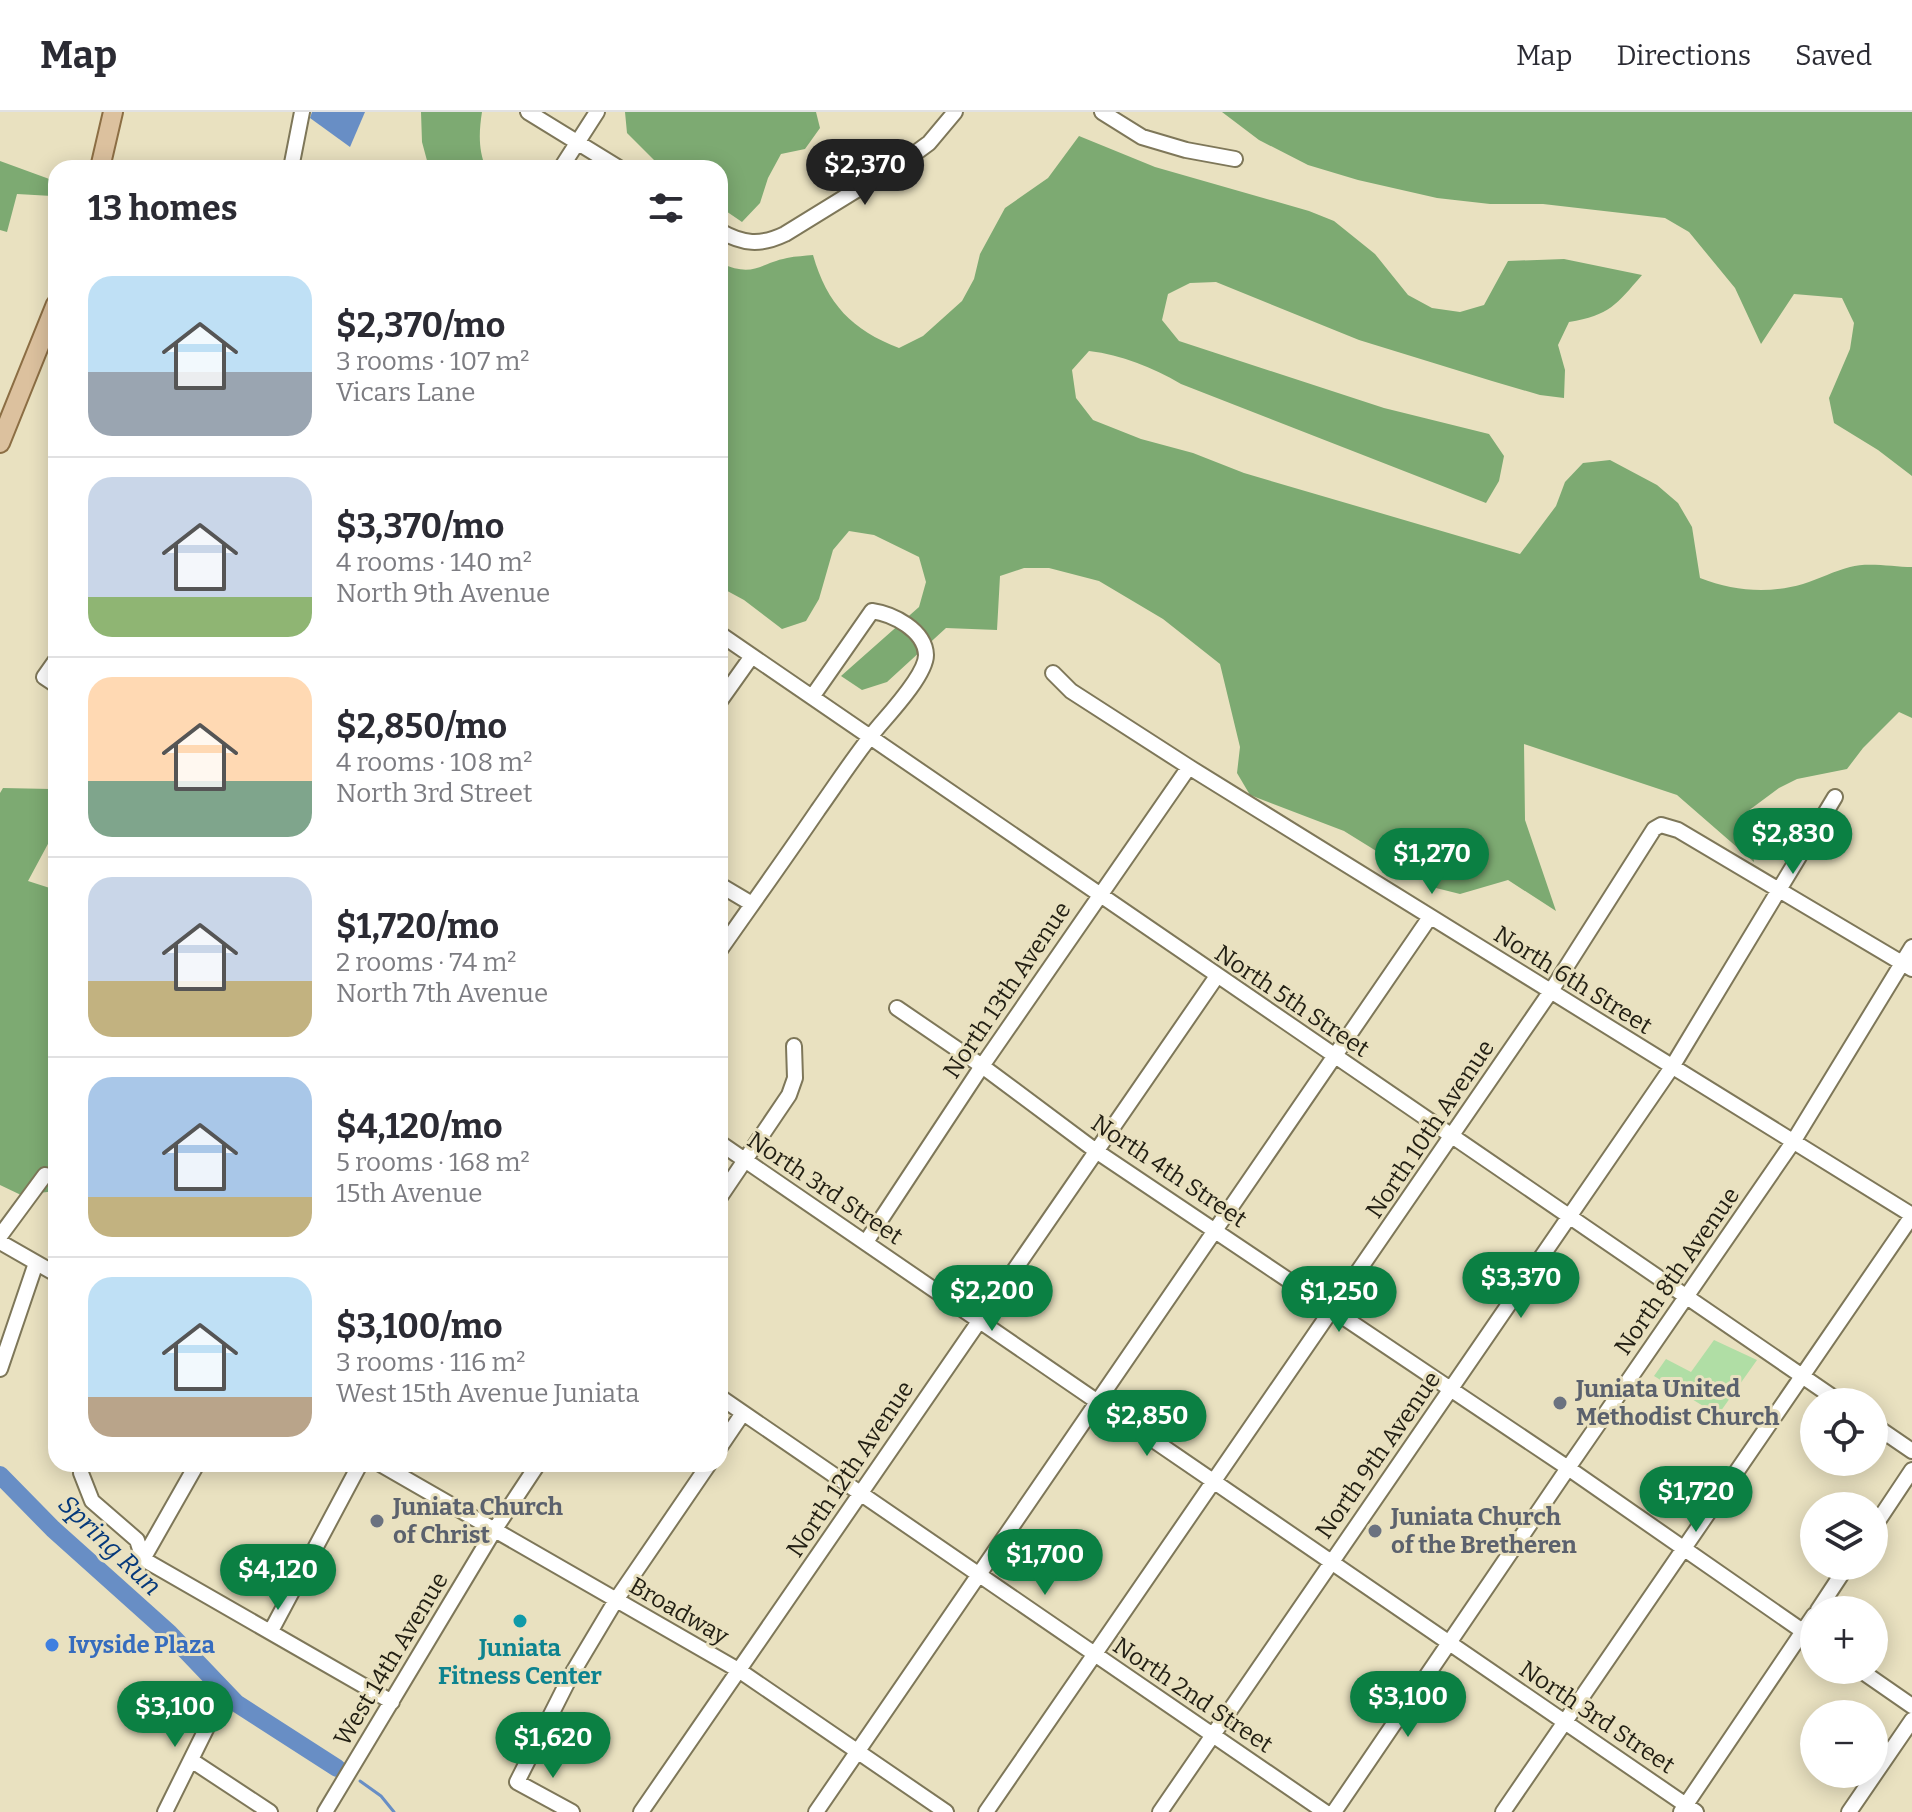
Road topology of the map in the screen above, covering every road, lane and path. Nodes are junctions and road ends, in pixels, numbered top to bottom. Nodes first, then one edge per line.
1 (113, 112) edge
2 (302, 112) edge
3 (528, 112) edge
4 (597, 112) edge
5 (955, 112) edge
6 (1102, 112) edge
7 (578, 143) junction
8 (1235, 159) dead end
9 (102, 160) edge
10 (293, 160) edge
11 (566, 160) edge
12 (606, 160) edge
13 (728, 235) edge
14 (48, 324) edge
15 (0, 443) edge
16 (728, 640) edge
17 (752, 656) junction
18 (1053, 673) dead end
19 (728, 690) edge
20 (812, 697) junction
21 (870, 736) junction
22 (1189, 767) junction
23 (1835, 797) dead end
24 (728, 890) edge
25 (1780, 891) junction
26 (1100, 894) junction
27 (752, 904) junction
28 (1430, 917) junction
29 (728, 938) edge
30 (1912, 947) edge
31 (1907, 966) edge
32 (1217, 976) junction
33 (1551, 991) junction
34 (897, 1008) dead end
35 (794, 1046) dead end
36 (1335, 1056) junction
37 (982, 1066) junction
38 (1672, 1067) junction
39 (1452, 1136) junction
40 (1793, 1142) junction
41 (728, 1149) edge
42 (1096, 1151) junction
43 (745, 1161) junction
44 (45, 1175) dead end
45 (728, 1185) edge
46 (1912, 1216) edge
47 (1569, 1218) junction
48 (1214, 1228) junction
49 (0, 1239) edge
50 (866, 1242) junction
51 (36, 1263) junction
52 (48, 1270) edge
53 (1687, 1296) junction
54 (1333, 1309) junction
55 (979, 1320) junction
56 (0, 1369) edge
57 (1803, 1376) junction
58 (1820, 1388) edge
59 (1449, 1391) junction
60 (1097, 1400) junction
61 (728, 1403) edge
62 (743, 1413) junction
63 (728, 1435) edge
64 (1888, 1435) edge
65 (1912, 1451) edge
66 (1568, 1468) junction
67 (1912, 1470) edge
68 (81, 1472) edge
69 (192, 1472) edge
70 (356, 1472) edge
71 (394, 1472) edge
72 (533, 1472) edge
73 (704, 1472) edge
74 (1215, 1483) junction
75 (861, 1492) junction
76 (1888, 1506) edge
77 (495, 1529) junction
78 (1685, 1550) junction
79 (143, 1559) junction
80 (1331, 1562) junction
81 (977, 1574) junction
82 (616, 1600) junction
83 (1800, 1629) edge
84 (271, 1631) junction
85 (1450, 1644) junction
86 (1800, 1648) edge
87 (1095, 1654) junction
88 (740, 1671) junction
89 (1880, 1684) edge
90 (392, 1702) junction
91 (219, 1703) dead end
92 (1912, 1706) edge
93 (1912, 1720) edge
94 (1565, 1722) junction
95 (1212, 1734) junction
96 (858, 1751) junction
97 (191, 1760) junction
98 (1687, 1810) edge
99 (165, 1812) edge
100 (270, 1812) edge
101 (325, 1812) edge
102 (572, 1812) edge
103 (641, 1812) edge
104 (816, 1812) edge
105 (946, 1812) edge
106 (986, 1812) edge
107 (1160, 1812) edge
108 (1325, 1812) edge
109 (1334, 1812) edge
110 (1503, 1812) edge
111 (1849, 1812) edge

1 - 9 main road
2 - 10 street
3 - 7 street
4 - 7 street
5 - 13 street
6 - 8 street
7 - 11 street
7 - 12 street
14 - 15 main road
16 - 17 street, North 5th Street
17 - 19 street
17 - 20 street, North 5th Street
18 - 22 street, North 6th Street
20 - 21 street, North 5th Street
20 - 21 street
21 - 26 street, North 5th Street
21 - 27 street
22 - 26 street, North 13th Avenue
22 - 28 street, North 6th Street
23 - 25 street, North 9th Avenue
24 - 27 street
25 - 31 street
25 - 33 street, North 10th Avenue
25 - 38 street, North 9th Avenue
26 - 32 street, North 5th Street
26 - 37 street, North 13th Avenue
27 - 29 street
28 - 33 street, North 6th Street
28 - 36 street
30 - 31 street, North 8th Avenue
31 - 40 street, North 8th Avenue
32 - 36 street, North 5th Street
32 - 42 street, North 12th Avenue
33 - 38 street, North 6th Street
33 - 39 street, North 10th Avenue
34 - 37 street, North 4th Street
35 - 43 street
36 - 39 street, North 5th Street
36 - 48 street
37 - 42 street, North 4th Street
37 - 50 street, North 13th Avenue
38 - 40 street, North 6th Street
38 - 47 street, North 9th Avenue
39 - 47 street, North 5th Street
39 - 54 street, North 10th Avenue
40 - 46 street, North 6th Street
40 - 53 street, North 8th Avenue
41 - 43 street, North 3rd Street
42 - 48 street, North 4th Street
42 - 55 street, North 12th Avenue
43 - 45 street
43 - 50 street, North 3rd Street
44 - 49 street
46 - 57 street
47 - 53 street, North 5th Street
47 - 59 street, North 9th Avenue
48 - 54 street, North 4th Street
48 - 60 street
49 - 51 street
50 - 55 street, North 3rd Street
51 - 52 street
51 - 56 street
53 - 57 street, North 5th Street
53 - 66 street, North 8th Avenue
54 - 59 street, North 4th Street
54 - 74 street, North 10th Avenue
55 - 60 street, North 3rd Street
55 - 75 street, North 12th Avenue
57 - 58 street, North 5th Street
57 - 78 street
59 - 66 street, North 4th Street
59 - 80 street, North 9th Avenue
60 - 74 street, North 3rd Street
60 - 81 street
61 - 62 street, North 2nd Street
62 - 63 street
62 - 75 street, North 2nd Street
64 - 65 street
66 - 78 street, North 4th Street
66 - 85 street, North 8th Avenue
67 - 76 street
68 - 79 street
69 - 79 street
70 - 84 street
71 - 77 street, Broadway
72 - 77 street, West 14th Avenue
73 - 82 street
74 - 80 street, North 3rd Street
74 - 87 street, North 10th Avenue
75 - 81 street, North 2nd Street
75 - 88 street, North 12th Avenue
77 - 82 street, Broadway
77 - 90 street, West 14th Avenue
78 - 83 street, North 4th Street
78 - 94 street
79 - 84 street
80 - 85 street, North 3rd Street
80 - 95 street, North 9th Avenue
81 - 87 street, North 2nd Street
81 - 96 street
82 - 88 street, Broadway
82 - 102 street
84 - 90 street
85 - 94 street, North 3rd Street
85 - 109 street, North 8th Avenue
86 - 98 street
87 - 95 street, North 2nd Street
87 - 106 street, North 10th Avenue
88 - 96 street, Broadway
88 - 103 street, North 12th Avenue
89 - 92 street
90 - 101 street, West 14th Avenue
91 - 97 street
93 - 111 street
94 - 98 street, North 3rd Street
94 - 110 street
95 - 107 street, North 9th Avenue
95 - 108 street, North 2nd Street
96 - 104 street
96 - 105 street, Broadway
97 - 99 street
97 - 100 street

